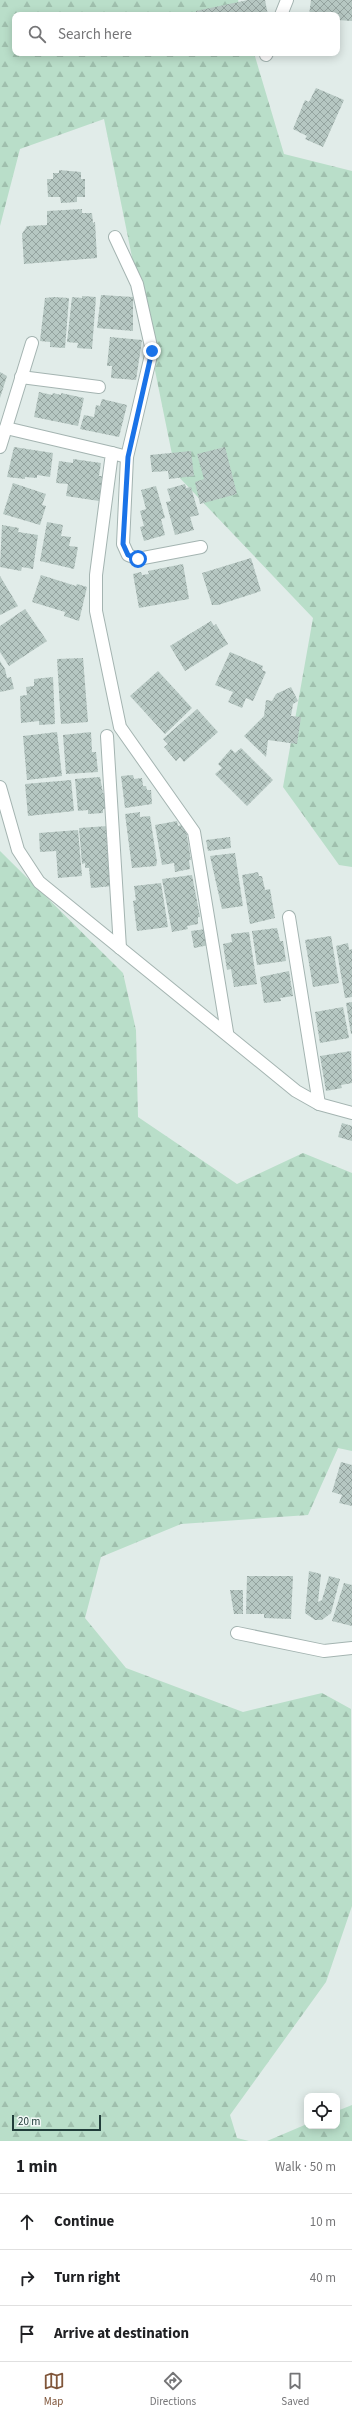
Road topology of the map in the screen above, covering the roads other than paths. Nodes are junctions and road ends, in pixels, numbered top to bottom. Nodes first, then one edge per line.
1 (287, 0) edge
2 (282, 12) edge
3 (115, 237) dead end
4 (32, 343) dead end
5 (21, 377) junction
6 (99, 387) dead end
7 (6, 428) junction
8 (0, 447) edge
9 (112, 453) junction
10 (128, 457) junction
11 (201, 546) dead end
12 (107, 736) dead end
13 (0, 786) edge
14 (289, 917) dead end
15 (120, 948) junction
16 (226, 1032) junction
17 (319, 1104) junction
18 (352, 1113) edge
19 (237, 1633) dead end
20 (352, 1648) edge

1 - 2 street
3 - 10 street
4 - 5 street
5 - 6 street
5 - 7 street
7 - 8 street
7 - 9 street
9 - 10 street
9 - 16 street
10 - 11 street
12 - 15 street
13 - 15 street
14 - 17 street
15 - 16 street
16 - 17 street
17 - 18 street
19 - 20 street

